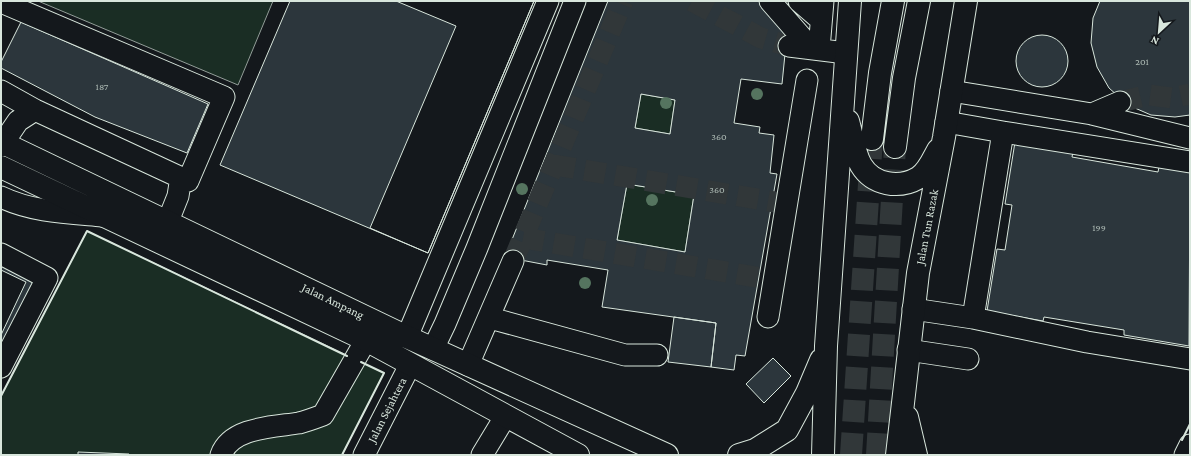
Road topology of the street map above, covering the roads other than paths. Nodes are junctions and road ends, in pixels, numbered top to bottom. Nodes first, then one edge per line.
1 (548, 1) edge
2 (575, 1) edge
3 (770, 1) edge
4 (799, 1) edge
5 (850, 1) edge
6 (893, 1) edge
7 (919, 1) edge
8 (966, 1) edge
9 (1, 2) edge
10 (822, 10) edge
11 (789, 46) tunnel mouth
12 (815, 49) junction
13 (846, 52) junction
14 (807, 80) dead end
15 (1, 91) edge
16 (951, 91) junction
17 (1120, 102) tunnel mouth
18 (843, 104) junction
19 (35, 110) junction
20 (1092, 114) junction
21 (945, 129) junction
22 (1003, 132) junction
23 (1190, 138) edge
24 (872, 139) tunnel mouth
25 (2, 144) edge
26 (895, 147) tunnel mouth
27 (1190, 162) edge
28 (1, 167) edge
29 (181, 177) junction
30 (4, 202) edge
31 (106, 216) junction
32 (168, 221) junction
33 (1, 254) edge
34 (513, 261) tunnel mouth
35 (913, 308) junction
36 (768, 317) dead end
37 (490, 318) junction
38 (973, 318) junction
39 (407, 337) junction
40 (366, 340) junction
41 (826, 346) junction
42 (433, 349) junction
43 (908, 350) junction
44 (657, 355) dead end
45 (968, 359) dead end
46 (1190, 359) edge
47 (410, 365) junction
48 (468, 365) junction
49 (1, 367) edge
50 (904, 402) junction
51 (505, 417) junction
52 (1190, 445) edge
53 (663, 454) edge
54 (221, 455) edge
55 (364, 455) edge
56 (482, 455) edge
57 (578, 455) edge
58 (739, 455) edge
59 (823, 455) edge
60 (897, 455) edge
61 (916, 455) edge
62 (1185, 455) edge

1 - 39 street
2 - 42 street
3 - 12 street
4 - 10 street
5 - 13 main road
6 - 24 main road
7 - 26 main road
8 - 16 main road, Jalan Tun Razak
9 - 29 street
10 - 12 street
11 - 12 street
12 - 13 street
13 - 18 main road
14 - 36 street
15 - 19 street
16 - 20 street
16 - 21 main road, Jalan Tun Razak
17 - 20 street
18 - 21 main road
18 - 41 main road
19 - 25 street
19 - 29 street
20 - 23 street
21 - 22 street
21 - 35 main road, Jalan Tun Razak
22 - 27 street
22 - 38 street
25 - 32 main road, Jalan Ampang
28 - 31 main road, Jalan Ampang
29 - 32 street
30 - 31 street
31 - 40 main road, Jalan Ampang
32 - 39 main road, Jalan Ampang
33 - 49 street
34 - 37 street
35 - 38 street
35 - 43 main road, Jalan Tun Razak
37 - 44 street
37 - 48 street
38 - 46 street
39 - 42 main road, Jalan Ampang
40 - 47 main road, Jalan Ampang
40 - 54 street
41 - 58 main road
41 - 59 main road
42 - 48 main road, Jalan Ampang
43 - 45 street
43 - 50 main road, Jalan Tun Razak
47 - 51 main road, Jalan Ampang
47 - 55 street, Jalan Sejahtera
48 - 53 main road, Jalan Ampang
50 - 60 main road, Jalan Tun Razak
50 - 61 main road
51 - 56 street
51 - 57 main road, Jalan Ampang
52 - 62 street

